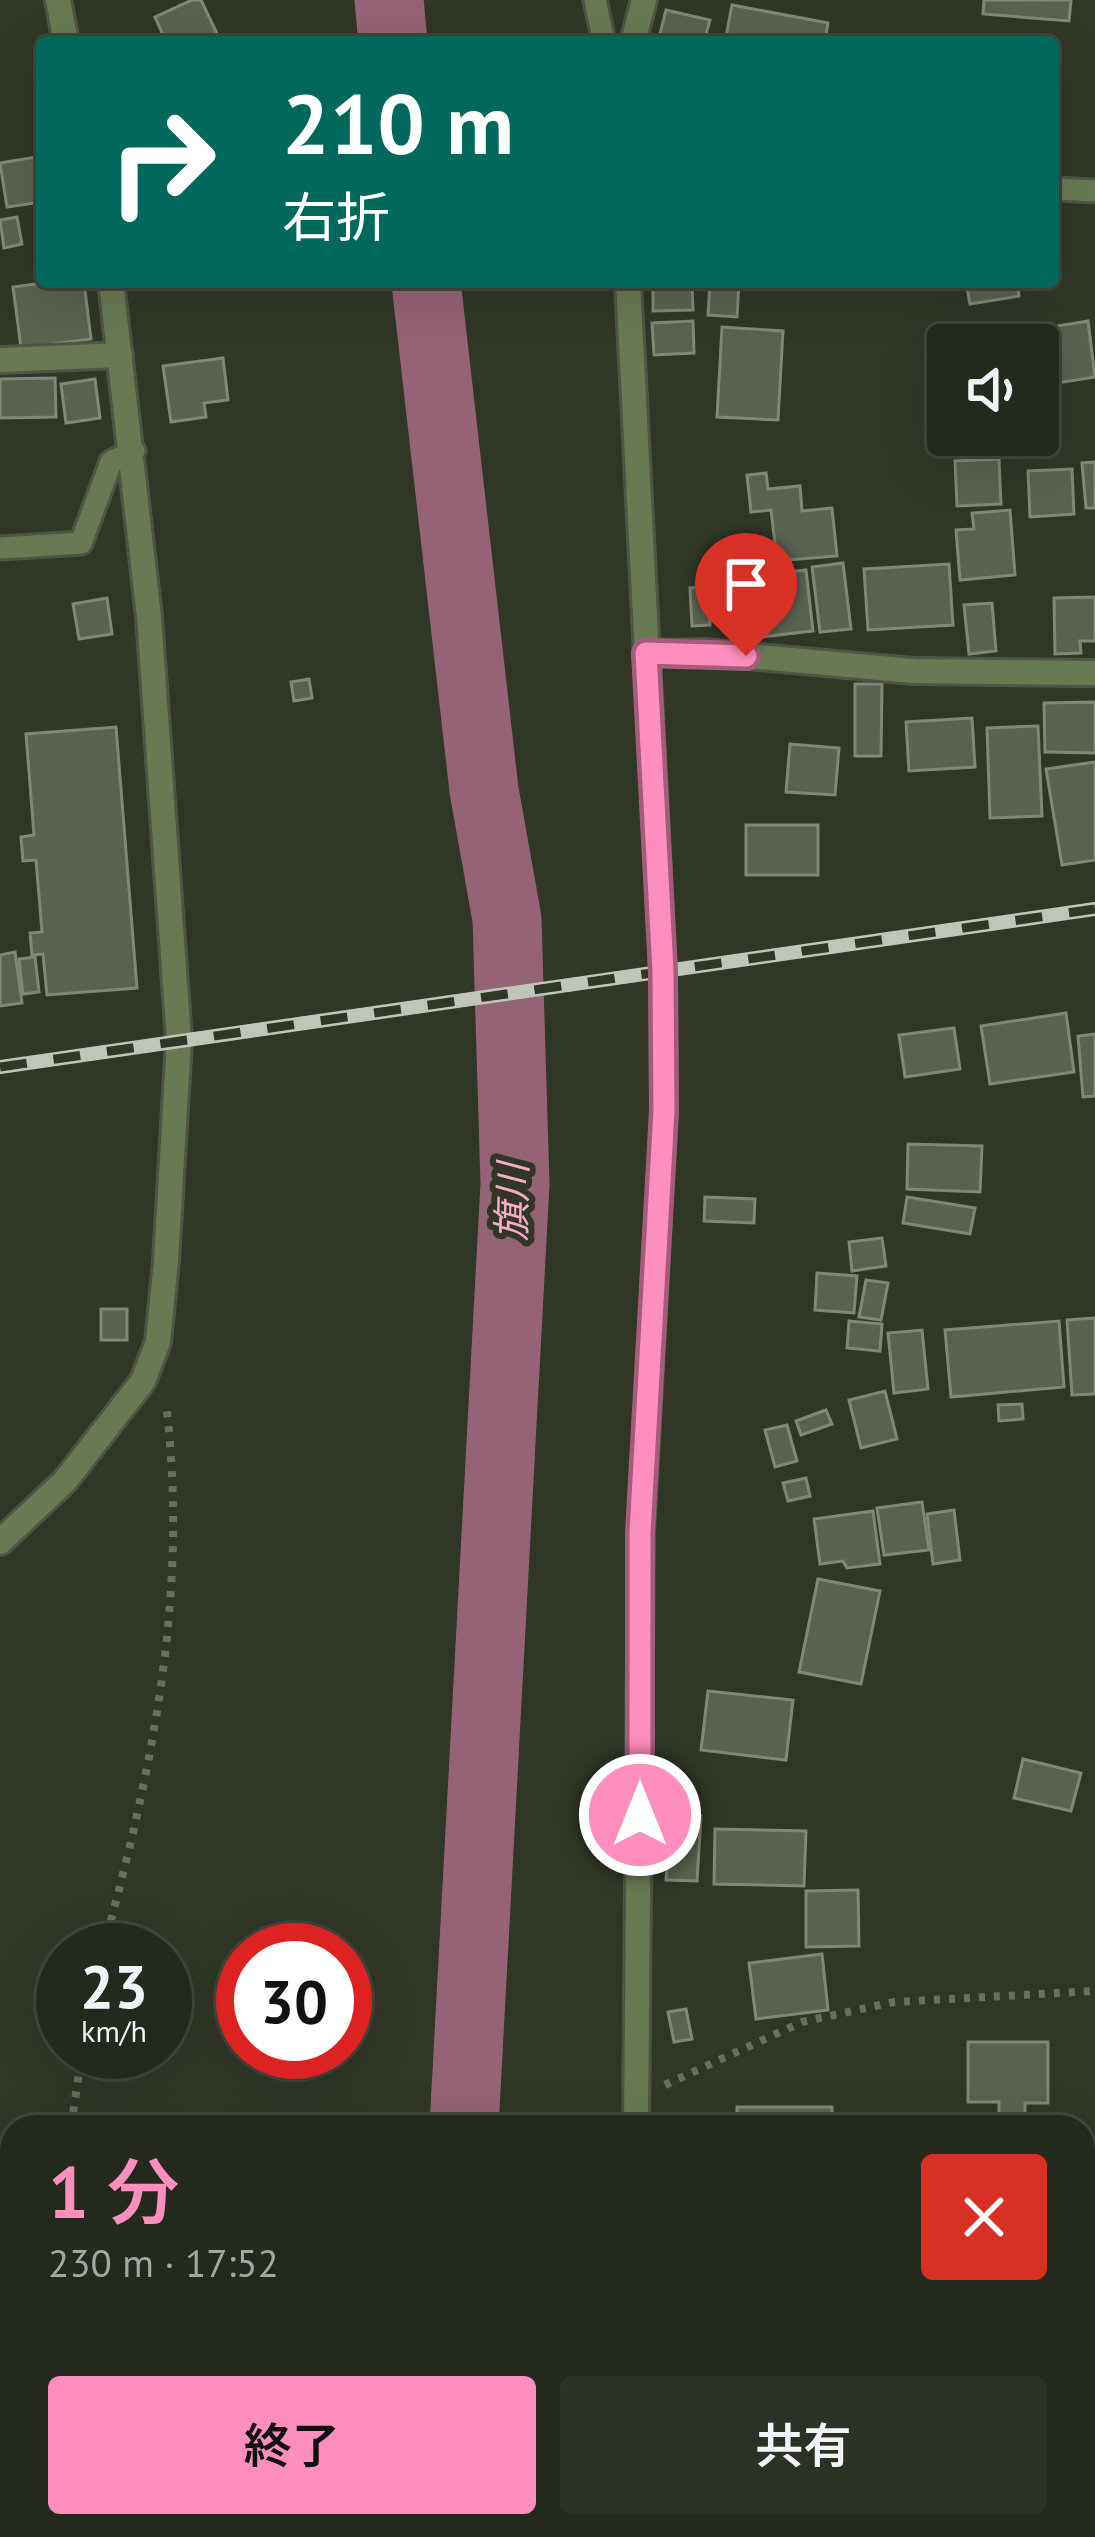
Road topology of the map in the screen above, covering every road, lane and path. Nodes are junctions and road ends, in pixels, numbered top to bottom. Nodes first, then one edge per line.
1 (58, 0) edge
2 (596, 0) edge
3 (644, 0) edge
4 (65, 36) edge
5 (603, 36) edge
6 (635, 36) edge
7 (1059, 189) edge
8 (1095, 190) edge
9 (112, 288) edge
10 (628, 288) edge
11 (120, 356) junction
12 (0, 360) edge
13 (134, 452) junction
14 (0, 548) edge
15 (646, 653) junction
16 (1095, 673) edge
17 (158, 1342) junction
18 (0, 1542) edge
19 (110, 1923) edge
20 (1095, 1991) edge
21 (78, 2079) edge
22 (635, 2097) junction
23 (73, 2115) edge
24 (636, 2115) edge

1 - 4 street
2 - 5 lane
3 - 6 street
7 - 8 lane
9 - 11 street
10 - 15 street
11 - 12 street
11 - 13 street
13 - 14 lane
13 - 17 street
15 - 16 street
15 - 22 street
17 - 18 street
17 - 19 path
20 - 22 path
21 - 23 path
22 - 24 street

